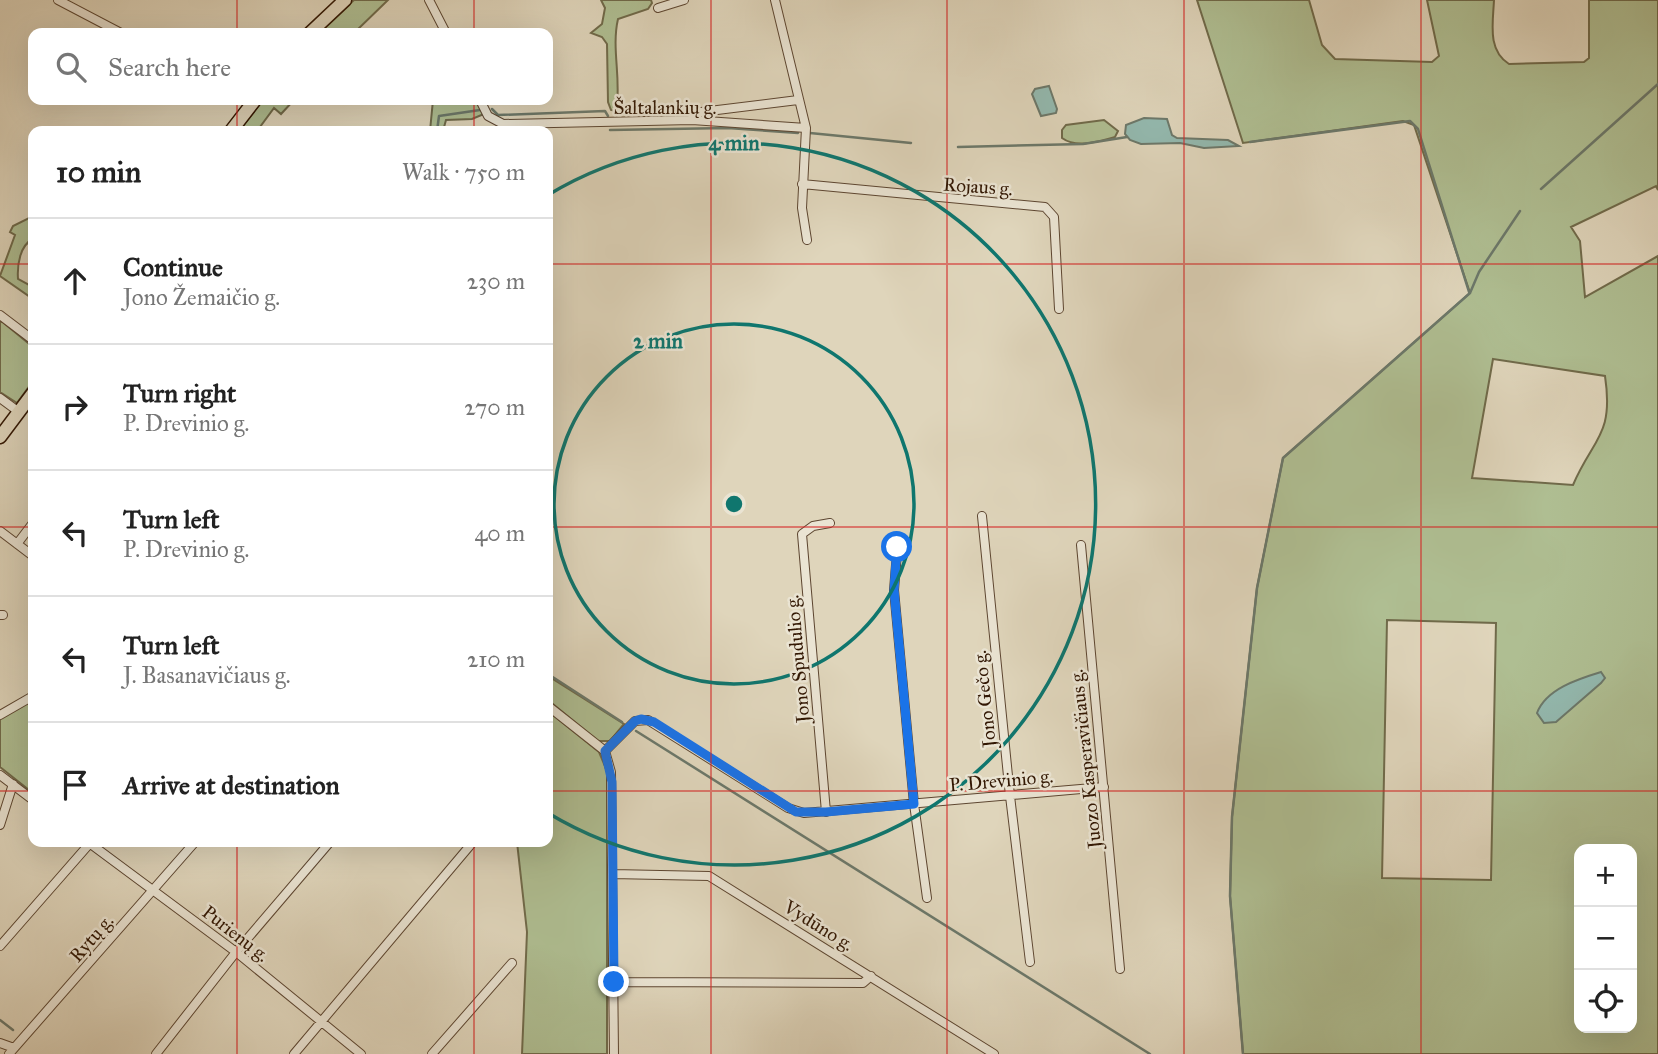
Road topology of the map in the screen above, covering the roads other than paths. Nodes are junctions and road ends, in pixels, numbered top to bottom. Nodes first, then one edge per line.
1 (58, 0) edge
2 (345, 0) edge
3 (429, 0) edge
4 (684, 0) edge
5 (775, 0) edge
6 (658, 8) dead end
7 (111, 28) edge
8 (315, 28) edge
9 (443, 28) edge
10 (799, 100) junction
11 (247, 105) edge
12 (482, 105) edge
13 (692, 120) junction
14 (234, 126) edge
15 (806, 128) junction
16 (802, 184) junction
17 (807, 240) dead end
18 (1059, 309) dead end
19 (0, 315) edge
20 (28, 336) edge
21 (0, 398) edge
22 (28, 400) edge
23 (19, 412) junction
24 (0, 437) edge
25 (982, 516) dead end
26 (830, 523) dead end
27 (28, 530) edge
28 (0, 531) edge
29 (898, 540) dead end
30 (17, 544) junction
31 (1081, 545) dead end
32 (28, 552) edge
33 (28, 699) edge
34 (553, 710) edge
35 (0, 715) edge
36 (605, 751) junction
37 (0, 775) edge
38 (13, 785) junction
39 (1104, 787) junction
40 (28, 793) edge
41 (1010, 796) junction
42 (914, 804) junction
43 (826, 812) junction
44 (0, 825) edge
45 (86, 847) edge
46 (97, 847) edge
47 (191, 847) edge
48 (326, 847) edge
49 (468, 847) edge
50 (612, 874) junction
51 (154, 890) junction
52 (927, 898) dead end
53 (0, 946) edge
54 (236, 952) junction
55 (512, 962) dead end
56 (1030, 962) dead end
57 (1120, 969) dead end
58 (871, 976) junction
59 (614, 982) junction
60 (321, 1021) junction
61 (0, 1043) edge
62 (12, 1051) edge
63 (156, 1054) edge
64 (294, 1054) edge
65 (361, 1054) edge
66 (432, 1054) edge
67 (614, 1054) edge
68 (994, 1054) edge

1 - 7 street
2 - 8 main road
3 - 9 street
4 - 6 street
5 - 10 street
10 - 13 street
10 - 15 street
11 - 14 main road
12 - 13 street, Šaltalankių g.
13 - 15 street, Šaltalankių g.
15 - 16 street
16 - 17 street
16 - 18 street, Rojaus g.
19 - 20 street
21 - 23 street
22 - 23 main road
23 - 24 main road
25 - 41 street, Jono Gečo g.
26 - 43 street, Jono Spudulio g.
27 - 30 street
28 - 30 street
29 - 42 street
30 - 32 street
31 - 39 street, Juozo Kasperavičiaus g.
33 - 35 street
34 - 36 street
36 - 43 street, P. Drevinio g.
36 - 50 street
37 - 38 street
38 - 40 street
38 - 44 street
39 - 41 street, P. Drevinio g.
39 - 57 street, Juozo Kasperavičiaus g.
41 - 42 street, P. Drevinio g.
41 - 56 street, Jono Gečo g.
42 - 43 street, P. Drevinio g.
42 - 52 street
45 - 53 street
46 - 51 street, Purienų g.
47 - 51 street, Rytų g.
48 - 54 street
49 - 60 street
50 - 58 street, Vydūno g.
50 - 59 street
51 - 54 street, Purienų g.
51 - 62 street, Rytų g.
54 - 60 street, Purienų g.
54 - 63 street
55 - 66 street
58 - 59 street
58 - 68 street, Vydūno g.
59 - 67 street
60 - 64 street
60 - 65 street, Purienų g.
61 - 62 street

